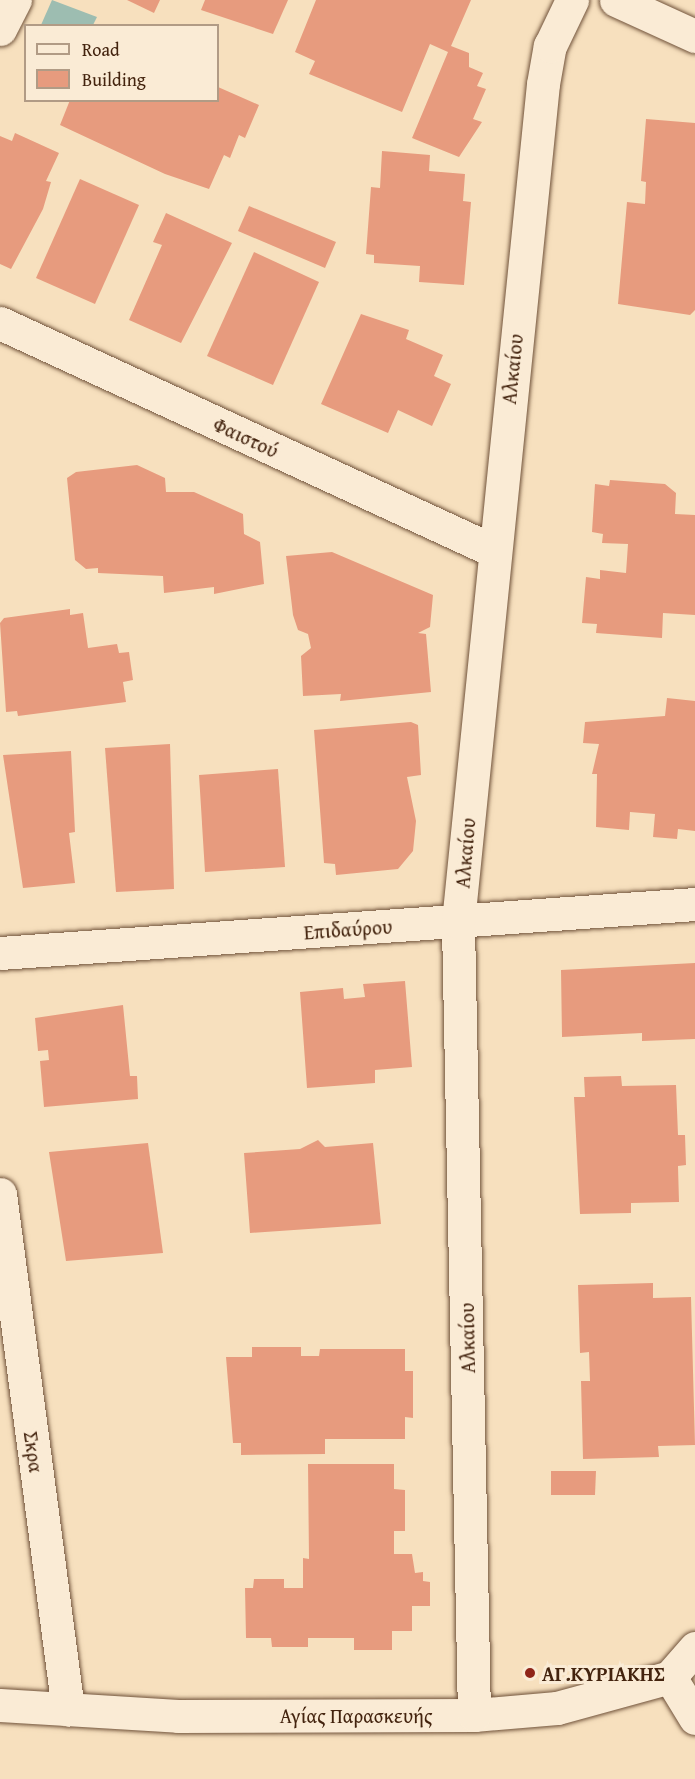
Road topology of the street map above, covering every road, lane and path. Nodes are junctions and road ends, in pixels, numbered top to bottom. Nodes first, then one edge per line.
1 (15, 0) edge
2 (572, 0) edge
3 (616, 0) edge
4 (0, 29) edge
5 (695, 36) edge
6 (0, 323) edge
7 (492, 550) junction
8 (695, 904) edge
9 (458, 922) junction
10 (0, 953) edge
11 (0, 1194) edge
12 (695, 1648) edge
13 (670, 1677) junction
14 (0, 1705) edge
15 (68, 1710) junction
16 (474, 1715) junction
17 (695, 1718) edge

1 - 4 street
2 - 7 street, Αλκαίου
3 - 5 street
6 - 7 street, Φαιστού
7 - 9 street, Αλκαίου
8 - 9 street, Επιδαύρου
9 - 10 street, Επιδαύρου
9 - 16 street, Αλκαίου
11 - 15 street, Σκρα
12 - 13 street
13 - 16 street, Αγίας Παρασκευής
13 - 17 street
14 - 15 street, Αγίας Παρασκευής
15 - 16 street, Αγίας Παρασκευής

